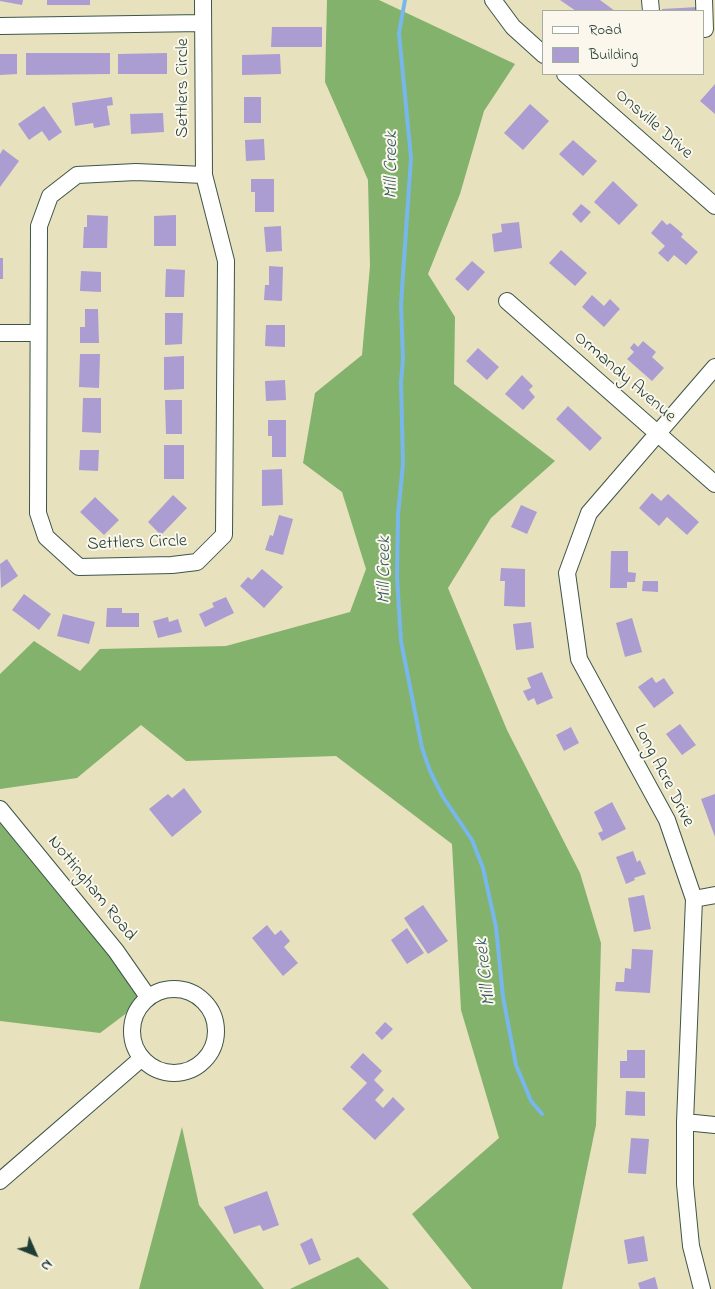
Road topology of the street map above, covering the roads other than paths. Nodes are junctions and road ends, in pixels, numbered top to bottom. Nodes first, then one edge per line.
1 (203, 0) edge
2 (493, 0) edge
3 (203, 24) junction
4 (0, 26) edge
5 (542, 53) edge
6 (566, 75) edge
7 (204, 175) junction
8 (715, 206) edge
9 (507, 302) dead end
10 (0, 333) edge
11 (38, 333) junction
12 (715, 367) edge
13 (657, 433) junction
14 (715, 484) edge
15 (0, 808) edge
16 (715, 895) edge
17 (694, 899) junction
18 (148, 997) junction
19 (142, 1058) junction
20 (685, 1122) junction
21 (715, 1125) edge
22 (0, 1181) edge
23 (702, 1289) edge

1 - 3 street, Settlers Circle
2 - 5 street
3 - 4 street
3 - 7 street, Settlers Circle
6 - 8 street, Onsville Drive
7 - 11 street, Settlers Circle
7 - 11 street, Settlers Circle
9 - 13 street, Ormandy Avenue
10 - 11 street
12 - 13 street, Long Acre Drive
13 - 14 street, Ormandy Avenue
13 - 17 street, Long Acre Drive
15 - 18 street, Nottingham Road
16 - 17 street
17 - 20 street, Long Acre Drive
18 - 19 street
18 - 19 street
19 - 22 street
20 - 21 street
20 - 23 street, Long Acre Drive

